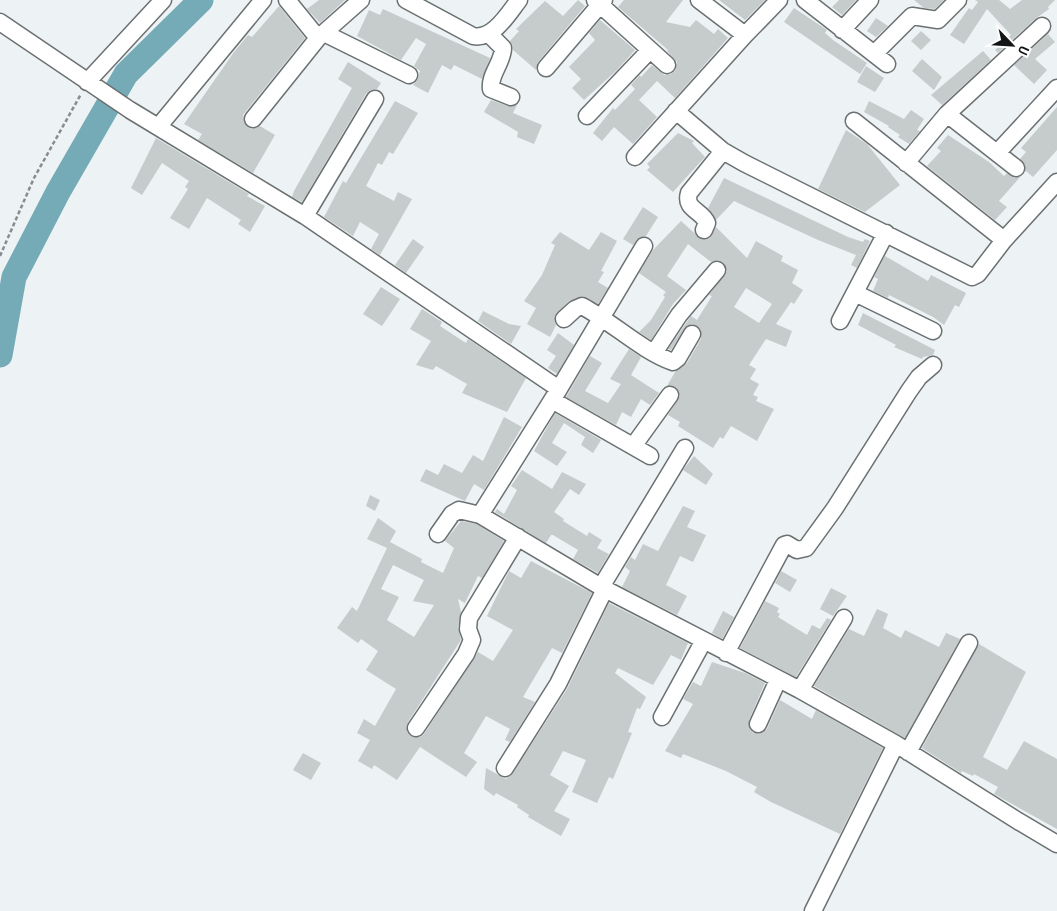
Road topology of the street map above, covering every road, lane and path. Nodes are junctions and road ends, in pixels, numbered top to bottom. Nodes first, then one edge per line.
1 (163, 0) edge
2 (264, 0) edge
3 (287, 0) edge
4 (361, 0) edge
5 (406, 0) edge
6 (519, 0) edge
7 (699, 0) edge
8 (779, 0) edge
9 (805, 0) edge
10 (870, 0) edge
11 (958, 0) edge
12 (600, 2) edge
13 (0, 22) edge
14 (1042, 26) dead end
15 (842, 30) junction
16 (490, 34) junction
17 (321, 35) junction
18 (745, 35) junction
19 (650, 50) junction
20 (667, 65) dead end
21 (546, 68) dead end
22 (408, 75) dead end
23 (87, 82) junction
24 (1057, 88) edge
25 (511, 98) dead end
26 (376, 99) dead end
27 (676, 111) junction
28 (947, 114) junction
29 (586, 116) dead end
30 (144, 118) junction
31 (253, 119) dead end
32 (854, 120) dead end
33 (723, 150) junction
34 (997, 153) junction
35 (635, 157) dead end
36 (906, 163) junction
37 (1016, 168) dead end
38 (1057, 182) edge
39 (305, 216) junction
40 (704, 230) dead end
41 (886, 233) junction
42 (1004, 240) junction
43 (644, 246) dead end
44 (0, 256) edge
45 (717, 270) dead end
46 (855, 293) junction
47 (603, 318) junction
48 (564, 319) dead end
49 (840, 321) dead end
50 (934, 332) dead end
51 (692, 334) dead end
52 (654, 352) junction
53 (933, 365) dead end
54 (556, 395) junction
55 (670, 395) dead end
56 (634, 446) junction
57 (685, 448) dead end
58 (650, 456) dead end
59 (480, 515) junction
60 (438, 534) dead end
61 (518, 537) junction
62 (603, 588) junction
63 (844, 618) dead end
64 (703, 642) junction
65 (969, 643) dead end
66 (726, 653) junction
67 (778, 680) junction
68 (800, 690) junction
69 (662, 716) dead end
70 (758, 724) dead end
71 (416, 728) dead end
72 (902, 748) junction
73 (505, 768) dead end
74 (1057, 844) edge
75 (813, 911) edge

1 - 23 street
2 - 30 street
3 - 17 street
4 - 17 street
5 - 16 street
6 - 16 street
7 - 18 street
8 - 18 street
9 - 15 street
10 - 15 street
11 - 15 street
12 - 19 street
12 - 21 street
13 - 23 street
14 - 28 street
16 - 25 street
17 - 22 street
17 - 31 street
18 - 27 street
19 - 20 street
19 - 29 street
23 - 30 street
23 - 44 path
24 - 34 street
26 - 39 street
27 - 33 street
27 - 35 street
28 - 34 street
28 - 36 street
30 - 39 street
32 - 36 street
33 - 40 street
33 - 41 street
34 - 37 street
36 - 42 street
38 - 42 street
39 - 54 street
41 - 42 street
41 - 46 street
43 - 47 street
45 - 52 street
46 - 49 street
46 - 50 street
47 - 48 street
47 - 52 street
47 - 54 street
51 - 52 street
53 - 66 street
54 - 56 street
54 - 59 street
55 - 56 street
56 - 58 street
57 - 62 street
59 - 60 street
59 - 61 street
61 - 62 street
61 - 71 street
62 - 64 street
62 - 73 street
63 - 68 street
64 - 66 street
64 - 69 street
65 - 72 street
66 - 67 street
67 - 68 street
67 - 70 street
68 - 72 street
72 - 74 street
72 - 75 street

